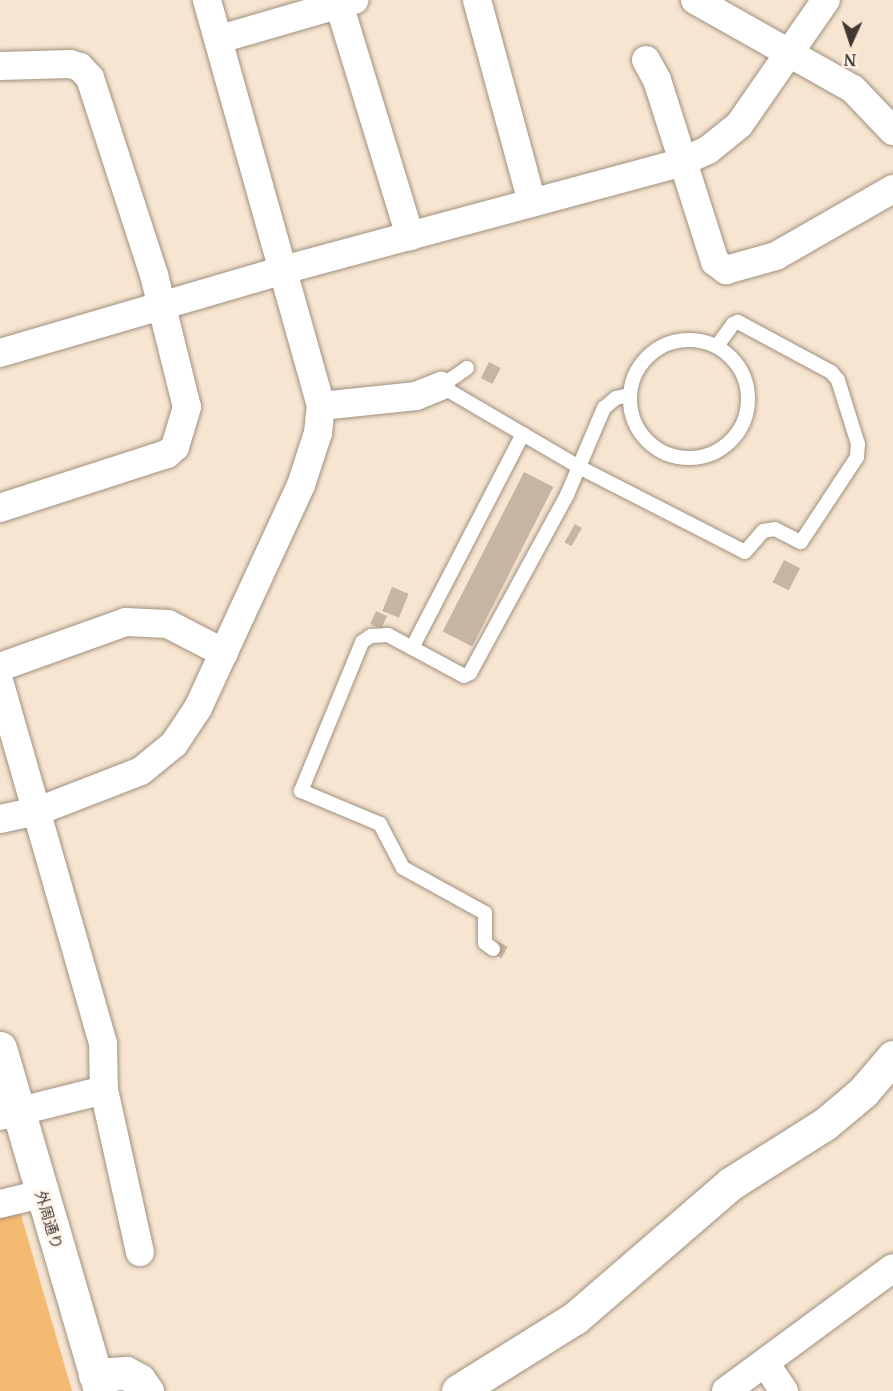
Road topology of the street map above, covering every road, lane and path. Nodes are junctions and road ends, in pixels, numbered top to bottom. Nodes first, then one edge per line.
1 (207, 0) edge
2 (477, 0) edge
3 (695, 0) edge
4 (826, 0) edge
5 (347, 2) edge
6 (220, 39) junction
7 (790, 53) junction
8 (646, 60) dead end
9 (0, 66) edge
10 (893, 131) edge
11 (682, 162) junction
12 (893, 189) edge
13 (532, 203) junction
14 (410, 236) junction
15 (283, 270) junction
16 (160, 307) junction
17 (717, 346) junction
18 (0, 353) edge
19 (467, 368) dead end
20 (441, 386) junction
21 (629, 395) junction
22 (321, 406) junction
23 (523, 434) junction
24 (579, 467) junction
25 (0, 508) edge
26 (412, 648) junction
27 (224, 653) junction
28 (0, 667) edge
29 (0, 684) edge
30 (38, 811) junction
31 (0, 819) edge
32 (493, 949) dead end
33 (0, 1048) edge
34 (893, 1057) edge
35 (104, 1089) junction
36 (9, 1113) edge
37 (41, 1194) junction
38 (0, 1204) edge
39 (140, 1252) dead end
40 (893, 1269) edge
41 (765, 1363) junction
42 (98, 1383) edge
43 (147, 1391) edge
44 (458, 1391) edge
45 (726, 1391) edge
46 (784, 1391) edge

1 - 6 street
2 - 13 street
3 - 7 street
4 - 7 street
5 - 6 street
5 - 14 street
6 - 15 street
7 - 10 street
7 - 11 street
8 - 11 street
9 - 16 street
11 - 12 street
11 - 13 street
13 - 14 street
14 - 15 street
15 - 16 street
15 - 22 street
16 - 18 street
16 - 25 street
17 - 21 lane
17 - 21 lane
17 - 24 lane
19 - 20 lane
20 - 22 street
20 - 23 lane
21 - 24 lane
22 - 27 street
23 - 24 lane
23 - 26 lane
24 - 26 lane
26 - 32 lane
27 - 28 street
27 - 30 street
29 - 30 street
30 - 31 street
30 - 35 street
33 - 36 street, 外周通り
34 - 44 street
35 - 36 street
35 - 39 street
36 - 37 street, 外周通り
37 - 38 street
37 - 42 street, 外周通り
40 - 41 street
41 - 45 street
41 - 46 street
42 - 43 street

